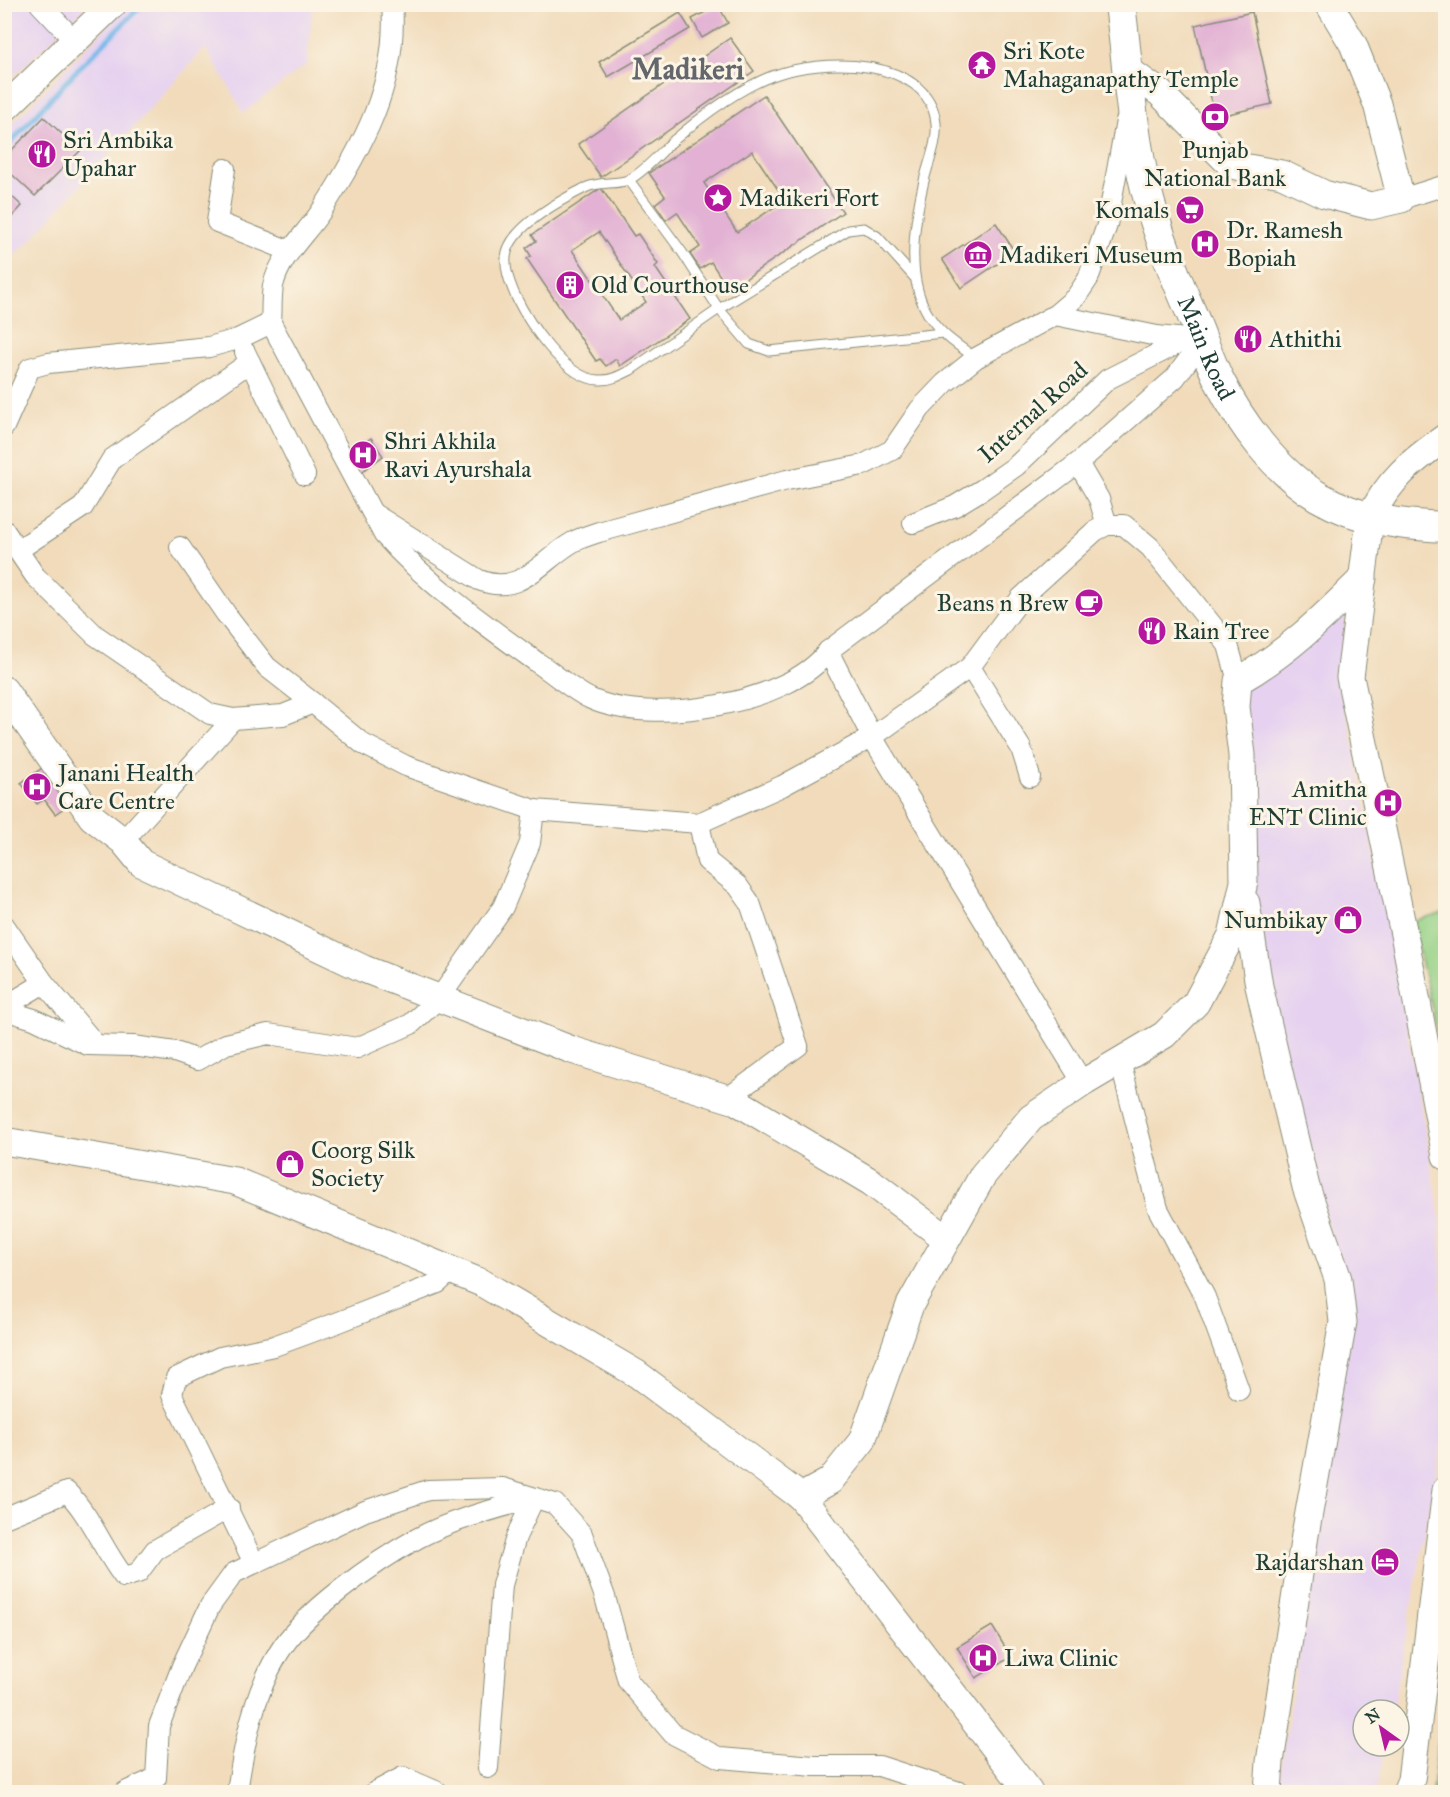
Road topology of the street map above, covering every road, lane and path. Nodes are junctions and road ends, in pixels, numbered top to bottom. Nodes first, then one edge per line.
1 (40, 4) edge
2 (113, 4) edge
3 (392, 4) edge
4 (1120, 4) edge
5 (1329, 4) edge
6 (76, 42) junction
7 (1129, 82) junction
8 (4, 109) edge
9 (225, 169) dead end
10 (629, 180) junction
11 (1446, 185) edge
12 (1401, 199) junction
13 (290, 251) junction
14 (914, 277) junction
15 (719, 309) junction
16 (1055, 315) junction
17 (271, 323) junction
18 (943, 333) junction
19 (238, 339) junction
20 (1195, 340) junction
21 (976, 358) junction
22 (250, 362) junction
23 (4, 427) edge
24 (1446, 437) edge
25 (1078, 463) junction
26 (305, 475) dead end
27 (372, 512) junction
28 (1370, 519) junction
29 (913, 522) dead end
30 (1107, 525) junction
31 (1446, 527) edge
32 (4, 530) edge
33 (180, 547) dead end
34 (18, 550) junction
35 (1363, 578) junction
36 (828, 651) junction
37 (970, 667) junction
38 (1238, 681) junction
39 (4, 690) edge
40 (314, 703) junction
41 (233, 719) junction
42 (872, 737) junction
43 (1030, 777) dead end
44 (534, 810) junction
45 (699, 824) junction
46 (123, 841) junction
47 (1244, 882) junction
48 (4, 925) edge
49 (44, 983) junction
50 (441, 996) junction
51 (4, 1008) edge
52 (96, 1045) junction
53 (1120, 1061) junction
54 (1083, 1083) junction
55 (729, 1097) junction
56 (4, 1141) edge
57 (1446, 1156) edge
58 (945, 1239) junction
59 (451, 1271) junction
60 (1239, 1390) dead end
61 (1446, 1490) edge
62 (801, 1497) junction
63 (534, 1498) junction
64 (229, 1508) junction
65 (4, 1518) edge
66 (254, 1563) junction
67 (488, 1768) dead end
68 (125, 1792) edge
69 (237, 1792) edge
70 (375, 1792) edge
71 (438, 1792) edge
72 (959, 1792) edge
73 (1029, 1792) edge
74 (1268, 1792) edge
75 (1407, 1792) edge

1 - 6 street
2 - 6 street
3 - 13 street
4 - 7 main road, Main Road
5 - 12 street
6 - 8 street
7 - 12 street
7 - 16 street
7 - 20 main road, Main Road
9 - 13 street
10 - 14 lane
10 - 15 lane
10 - 15 lane
11 - 12 street
13 - 17 street
14 - 15 lane
14 - 18 lane
15 - 18 lane
16 - 20 street
16 - 21 street
17 - 19 street
17 - 27 street
18 - 21 lane
19 - 22 street
19 - 23 street
20 - 25 street
20 - 28 main road, Main Road
20 - 29 street, Internal Road
21 - 27 street
22 - 26 street
22 - 34 street
24 - 28 street
25 - 30 street
25 - 36 street
27 - 36 street
28 - 31 main road, Main Road
28 - 35 street
30 - 37 street
30 - 38 street
32 - 34 street
33 - 40 street
34 - 41 street
35 - 38 street
35 - 57 street
36 - 42 street
37 - 42 street
37 - 43 street
38 - 47 street
39 - 46 street
40 - 41 street
40 - 44 street
41 - 46 street
42 - 45 street
42 - 54 street
44 - 45 street
44 - 50 street
45 - 55 street
46 - 50 street
47 - 53 street
47 - 74 street
48 - 49 street
49 - 51 street
49 - 52 street
50 - 52 street
50 - 55 street
51 - 52 street
53 - 54 street
53 - 60 street
54 - 58 street
55 - 58 street
56 - 59 street
58 - 62 street
59 - 62 street
59 - 64 street
61 - 75 street
62 - 73 street
63 - 66 street
63 - 67 street
63 - 69 street
63 - 72 street
64 - 65 street
64 - 66 street
66 - 68 street
70 - 71 street

